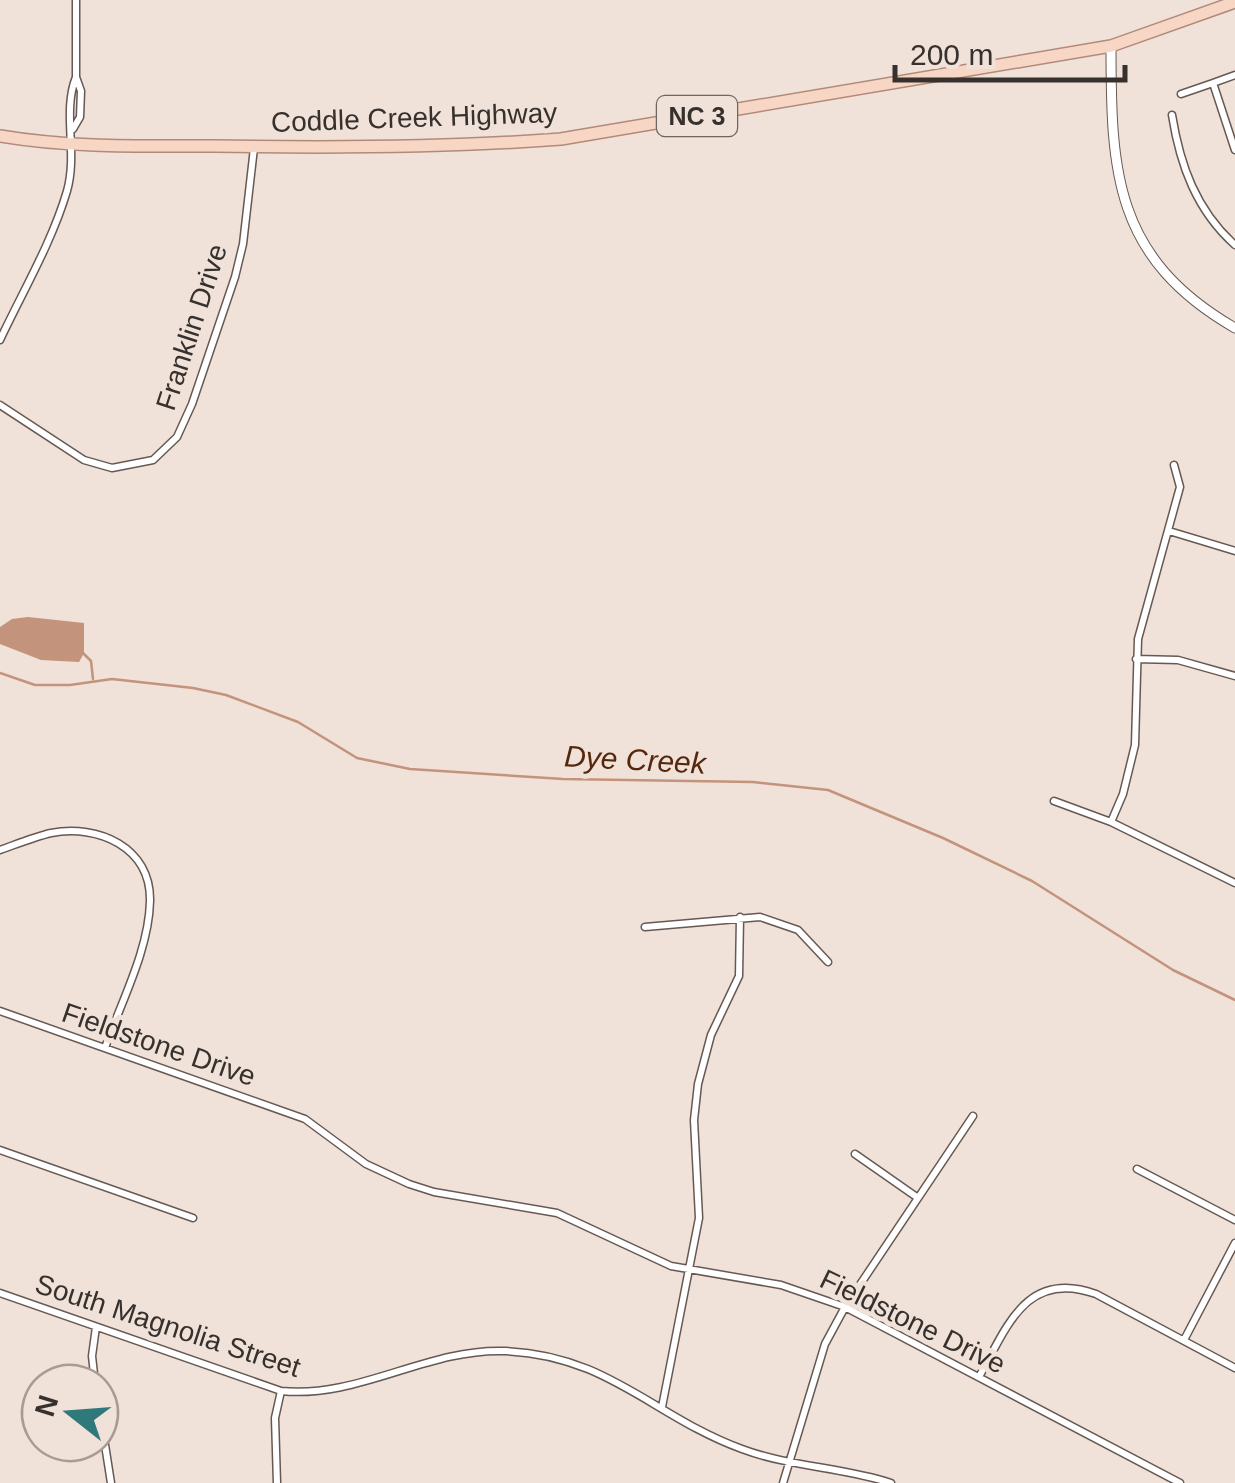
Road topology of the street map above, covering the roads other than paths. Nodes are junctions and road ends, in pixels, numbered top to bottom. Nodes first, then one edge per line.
1 (76, 0) edge
2 (1235, 2) edge
3 (1111, 46) junction
4 (1235, 76) edge
5 (1213, 83) junction
6 (1181, 94) dead end
7 (1172, 115) dead end
8 (0, 136) edge
9 (72, 145) junction
10 (254, 147) junction
11 (1235, 150) edge
12 (1235, 245) edge
13 (1235, 328) edge
14 (0, 340) edge
15 (0, 405) edge
16 (1174, 465) dead end
17 (1169, 531) junction
18 (1235, 551) edge
19 (1136, 659) junction
20 (1235, 676) edge
21 (1054, 801) dead end
22 (1111, 822) junction
23 (0, 850) edge
24 (1235, 884) edge
25 (740, 918) junction
26 (644, 926) dead end
27 (828, 962) dead end
28 (0, 1011) edge
29 (105, 1048) junction
30 (973, 1116) dead end
31 (0, 1150) edge
32 (855, 1154) dead end
33 (1138, 1170) dead end
34 (918, 1198) junction
35 (193, 1218) dead end
36 (1235, 1220) edge
37 (1235, 1242) edge
38 (688, 1270) junction
39 (0, 1293) edge
40 (845, 1306) junction
41 (96, 1327) junction
42 (1184, 1340) junction
43 (93, 1363) edge
44 (1235, 1368) edge
45 (978, 1377) junction
46 (280, 1391) junction
47 (662, 1407) junction
48 (787, 1463) junction
49 (278, 1483) edge
50 (783, 1483) edge
51 (891, 1483) edge
52 (1180, 1483) edge

1 - 9 street
2 - 3 main road, Coddle Creek Highway / NC 3
3 - 10 main road, Coddle Creek Highway / NC 3
3 - 13 street
4 - 5 street
5 - 6 street
5 - 11 street
7 - 12 street
8 - 9 main road, Coddle Creek Highway / NC 3
9 - 10 main road, Coddle Creek Highway / NC 3
9 - 14 street
10 - 15 street, Franklin Drive
16 - 17 street
17 - 18 street
17 - 19 street
19 - 20 street
19 - 22 street
21 - 22 street
22 - 24 street
23 - 29 street
25 - 26 street
25 - 27 street
25 - 38 street
28 - 29 street, Fieldstone Drive
29 - 38 street, Fieldstone Drive
30 - 34 street
31 - 35 street
32 - 34 street
33 - 36 street
34 - 40 street
37 - 42 street
38 - 40 street, Fieldstone Drive
38 - 47 street
39 - 41 street, South Magnolia Street
40 - 45 street, Fieldstone Drive
40 - 48 street
41 - 43 street
41 - 46 street, South Magnolia Street
42 - 44 street
42 - 45 street
45 - 52 street, Fieldstone Drive
46 - 47 street, South Magnolia Street
46 - 49 street
47 - 48 street, South Magnolia Street
48 - 50 street
48 - 51 street, South Magnolia Street

